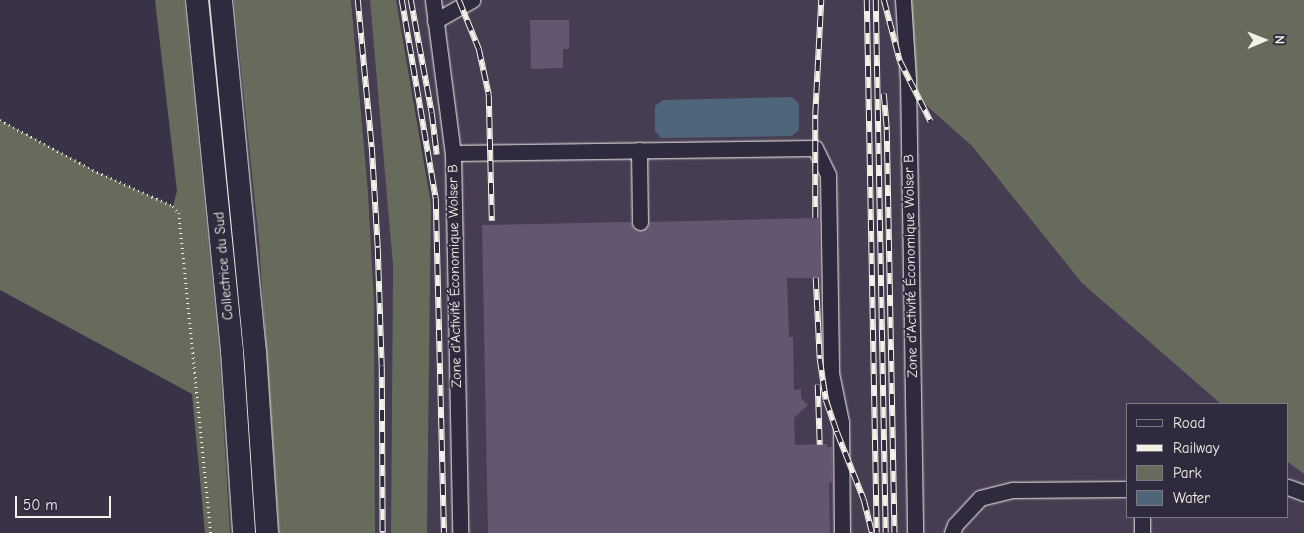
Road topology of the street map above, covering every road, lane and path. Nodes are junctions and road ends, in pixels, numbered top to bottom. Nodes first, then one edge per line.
1 (197, 0) edge
2 (221, 0) edge
3 (433, 0) edge
4 (472, 0) edge
5 (903, 0) edge
6 (435, 21) junction
7 (0, 120) edge
8 (639, 150) junction
9 (453, 153) junction
10 (640, 222) dead end
11 (1289, 487) edge
12 (1126, 489) edge
13 (1304, 493) edge
14 (1142, 518) edge
15 (211, 533) edge
16 (244, 533) edge
17 (267, 533) edge
18 (460, 533) edge
19 (842, 533) edge
20 (916, 533) edge
21 (952, 533) edge
22 (1142, 533) edge

1 - 16 highway, Collectrice du Sud
2 - 17 highway, Collectrice du Sud
3 - 6 street, Zone d'Activité Économique Wolser B
4 - 6 street
5 - 20 street, Zone d'Activité Économique Wolser B
6 - 9 street, Zone d'Activité Économique Wolser B
7 - 15 path
8 - 9 street
8 - 10 street
8 - 19 street
9 - 18 street, Zone d'Activité Économique Wolser B
11 - 13 street
12 - 21 street
14 - 22 street

